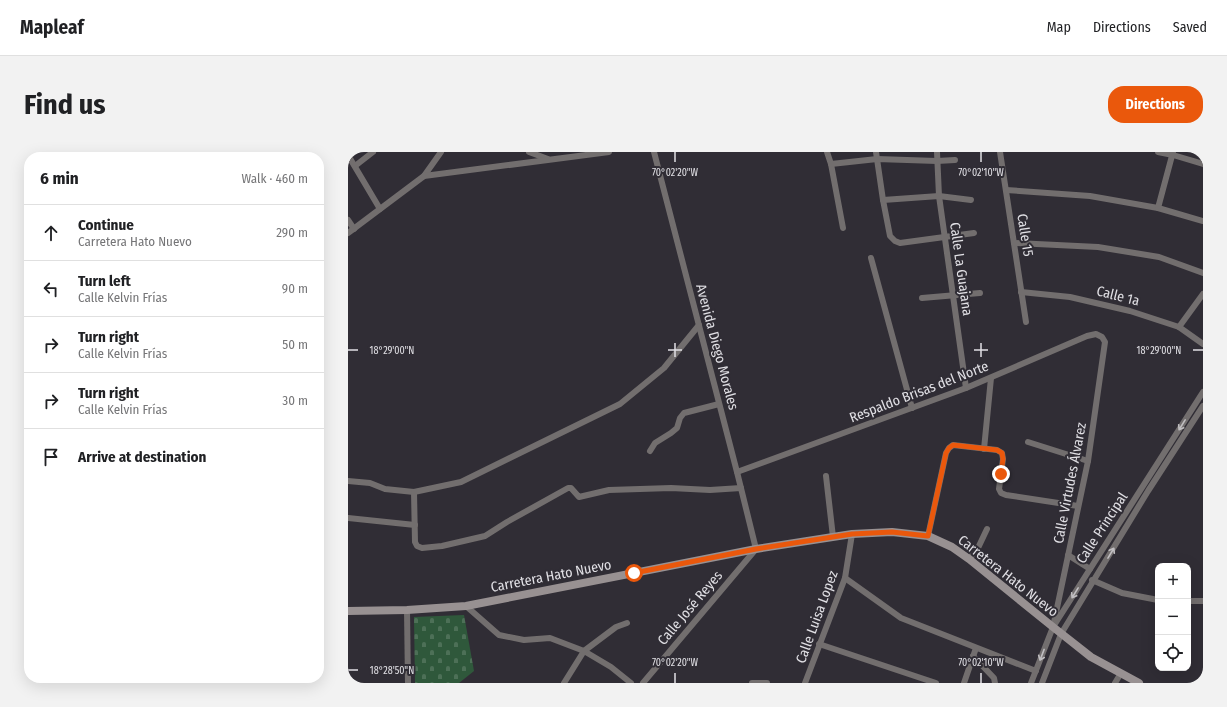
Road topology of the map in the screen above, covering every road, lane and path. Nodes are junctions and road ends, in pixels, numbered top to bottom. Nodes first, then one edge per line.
1 (373, 152) edge
2 (439, 152) edge
3 (529, 152) edge
4 (609, 152) edge
5 (654, 152) edge
6 (827, 152) edge
7 (937, 152) edge
8 (1000, 152) edge
9 (1158, 152) edge
10 (1198, 152) edge
11 (1173, 153) edge
12 (1203, 153) edge
13 (348, 155) edge
14 (876, 155) edge
15 (550, 160) junction
16 (955, 160) dead end
17 (938, 162) junction
18 (831, 164) junction
19 (1203, 164) edge
20 (355, 166) junction
21 (424, 176) junction
22 (1006, 190) junction
23 (939, 196) junction
24 (883, 200) junction
25 (971, 200) dead end
26 (380, 208) junction
27 (1158, 208) junction
28 (348, 220) edge
29 (1203, 221) edge
30 (843, 228) dead end
31 (354, 229) junction
32 (348, 233) edge
33 (974, 233) dead end
34 (944, 237) junction
35 (1014, 243) junction
36 (871, 258) dead end
37 (1203, 273) edge
38 (980, 292) dead end
39 (1022, 292) junction
40 (1203, 294) edge
41 (953, 295) junction
42 (922, 298) dead end
43 (1026, 322) dead end
44 (699, 325) junction
45 (1179, 327) junction
46 (1105, 342) joint
47 (1203, 344) edge
48 (991, 378) junction
49 (966, 388) junction
50 (1203, 392) edge
51 (719, 404) junction
52 (1203, 406) edge
53 (912, 408) junction
54 (1028, 442) dead end
55 (984, 449) junction
56 (650, 451) dead end
57 (1088, 461) junction
58 (737, 472) junction
59 (826, 476) dead end
60 (348, 481) edge
61 (741, 488) junction
62 (414, 492) junction
63 (1078, 506) junction
64 (348, 518) edge
65 (415, 525) junction
66 (987, 529) dead end
67 (852, 534) junction
68 (928, 536) junction
69 (833, 537) junction
70 (756, 549) junction
71 (1068, 555) junction
72 (969, 558) junction
73 (1090, 569) junction
74 (1085, 577) junction
75 (845, 578) junction
76 (1094, 581) junction
77 (1155, 599) edge
78 (1191, 601) edge
79 (1203, 601) edge
80 (466, 606) junction
81 (407, 610) junction
82 (348, 611) edge
83 (627, 623) dead end
84 (1053, 627) junction
85 (1061, 634) junction
86 (820, 644) junction
87 (976, 648) junction
88 (584, 651) junction
89 (973, 656) junction
90 (1036, 671) junction
91 (1121, 673) junction
92 (408, 683) edge
93 (564, 683) edge
94 (632, 683) edge
95 (643, 683) edge
96 (752, 683) edge
97 (767, 683) edge
98 (806, 683) edge
99 (936, 683) edge
100 (964, 683) edge
101 (995, 683) edge
102 (1031, 683) edge
103 (1042, 683) edge
104 (1115, 683) edge
105 (1140, 683) edge

1 - 20 street
2 - 21 street
3 - 15 street
4 - 15 street
5 - 44 street, Avenida Diego Morales
6 - 18 street
7 - 17 street, Calle La Guajana
8 - 22 street, Calle 15
9 - 11 street
10 - 12 street
11 - 19 street
11 - 27 street
13 - 20 street
14 - 17 street
14 - 18 street
14 - 24 street
15 - 21 street
16 - 17 street
17 - 23 street, Calle La Guajana
18 - 30 street
20 - 26 street
21 - 26 street
22 - 27 street
22 - 35 street, Calle 15
23 - 24 street
23 - 25 street
23 - 34 street, Calle La Guajana
24 - 34 street
26 - 31 street
27 - 29 street
28 - 31 street
31 - 32 street
33 - 34 street
34 - 41 street, Calle La Guajana
35 - 37 street
35 - 39 street, Calle 15
36 - 53 street
38 - 41 street
39 - 43 street, Calle 15
39 - 45 street, Calle 1a
40 - 45 street
41 - 42 street
41 - 49 street, Calle La Guajana
44 - 51 street, Avenida Diego Morales
44 - 62 street
45 - 47 street, Calle 1a
46 - 48 street, Respaldo Brisas del Norte
46 - 57 street, Calle Virtudes Álvarez
48 - 49 street, Respaldo Brisas del Norte
48 - 55 street
49 - 53 street, Respaldo Brisas del Norte
50 -> 73 street, Calle Principal
51 - 56 street
51 - 58 street, Avenida Diego Morales
76 -> 52 street, Calle Principal
53 - 58 street, Respaldo Brisas del Norte
54 - 57 street
55 - 63 street
55 - 68 street
57 - 63 street, Calle Virtudes Álvarez
58 - 61 street, Avenida Diego Morales
59 - 69 street
60 - 62 street
61 - 65 street
61 - 70 street, Avenida Diego Morales
62 - 65 street
63 - 71 street, Calle Virtudes Álvarez
64 - 65 street
66 - 72 street
67 - 68 main road, Carretera Hato Nuevo
67 - 69 main road, Carretera Hato Nuevo
67 - 75 street, Calle Luisa Lopez
68 - 72 main road, Carretera Hato Nuevo
69 - 70 main road, Carretera Hato Nuevo
70 - 80 main road, Carretera Hato Nuevo
70 - 95 street, Calle José Reyes
71 - 73 street
71 - 84 street, Calle Virtudes Álvarez
72 - 84 main road, Carretera Hato Nuevo
73 - 74 street, Calle Principal
74 - 76 street
74 -> 84 street, Calle Principal
75 - 86 street, Calle Luisa Lopez
75 - 87 street
76 - 77 street
76 - 85 street, Calle Principal
78 - 79 street
80 - 81 main road, Carretera Hato Nuevo
80 - 88 street
81 - 82 main road, Carretera Hato Nuevo
81 - 92 street
83 - 88 street
84 - 85 main road, Carretera Hato Nuevo
84 -> 90 street, Calle Principal
85 - 91 main road, Carretera Hato Nuevo
85 - 103 street, Calle Principal
86 - 98 street, Calle Luisa Lopez
86 - 99 street
87 - 89 street
87 - 90 street
88 - 93 street
88 - 94 street
89 - 100 street
89 - 101 street
90 - 102 street, Calle Principal
91 - 104 street
91 - 105 main road, Carretera Hato Nuevo
96 - 97 street

